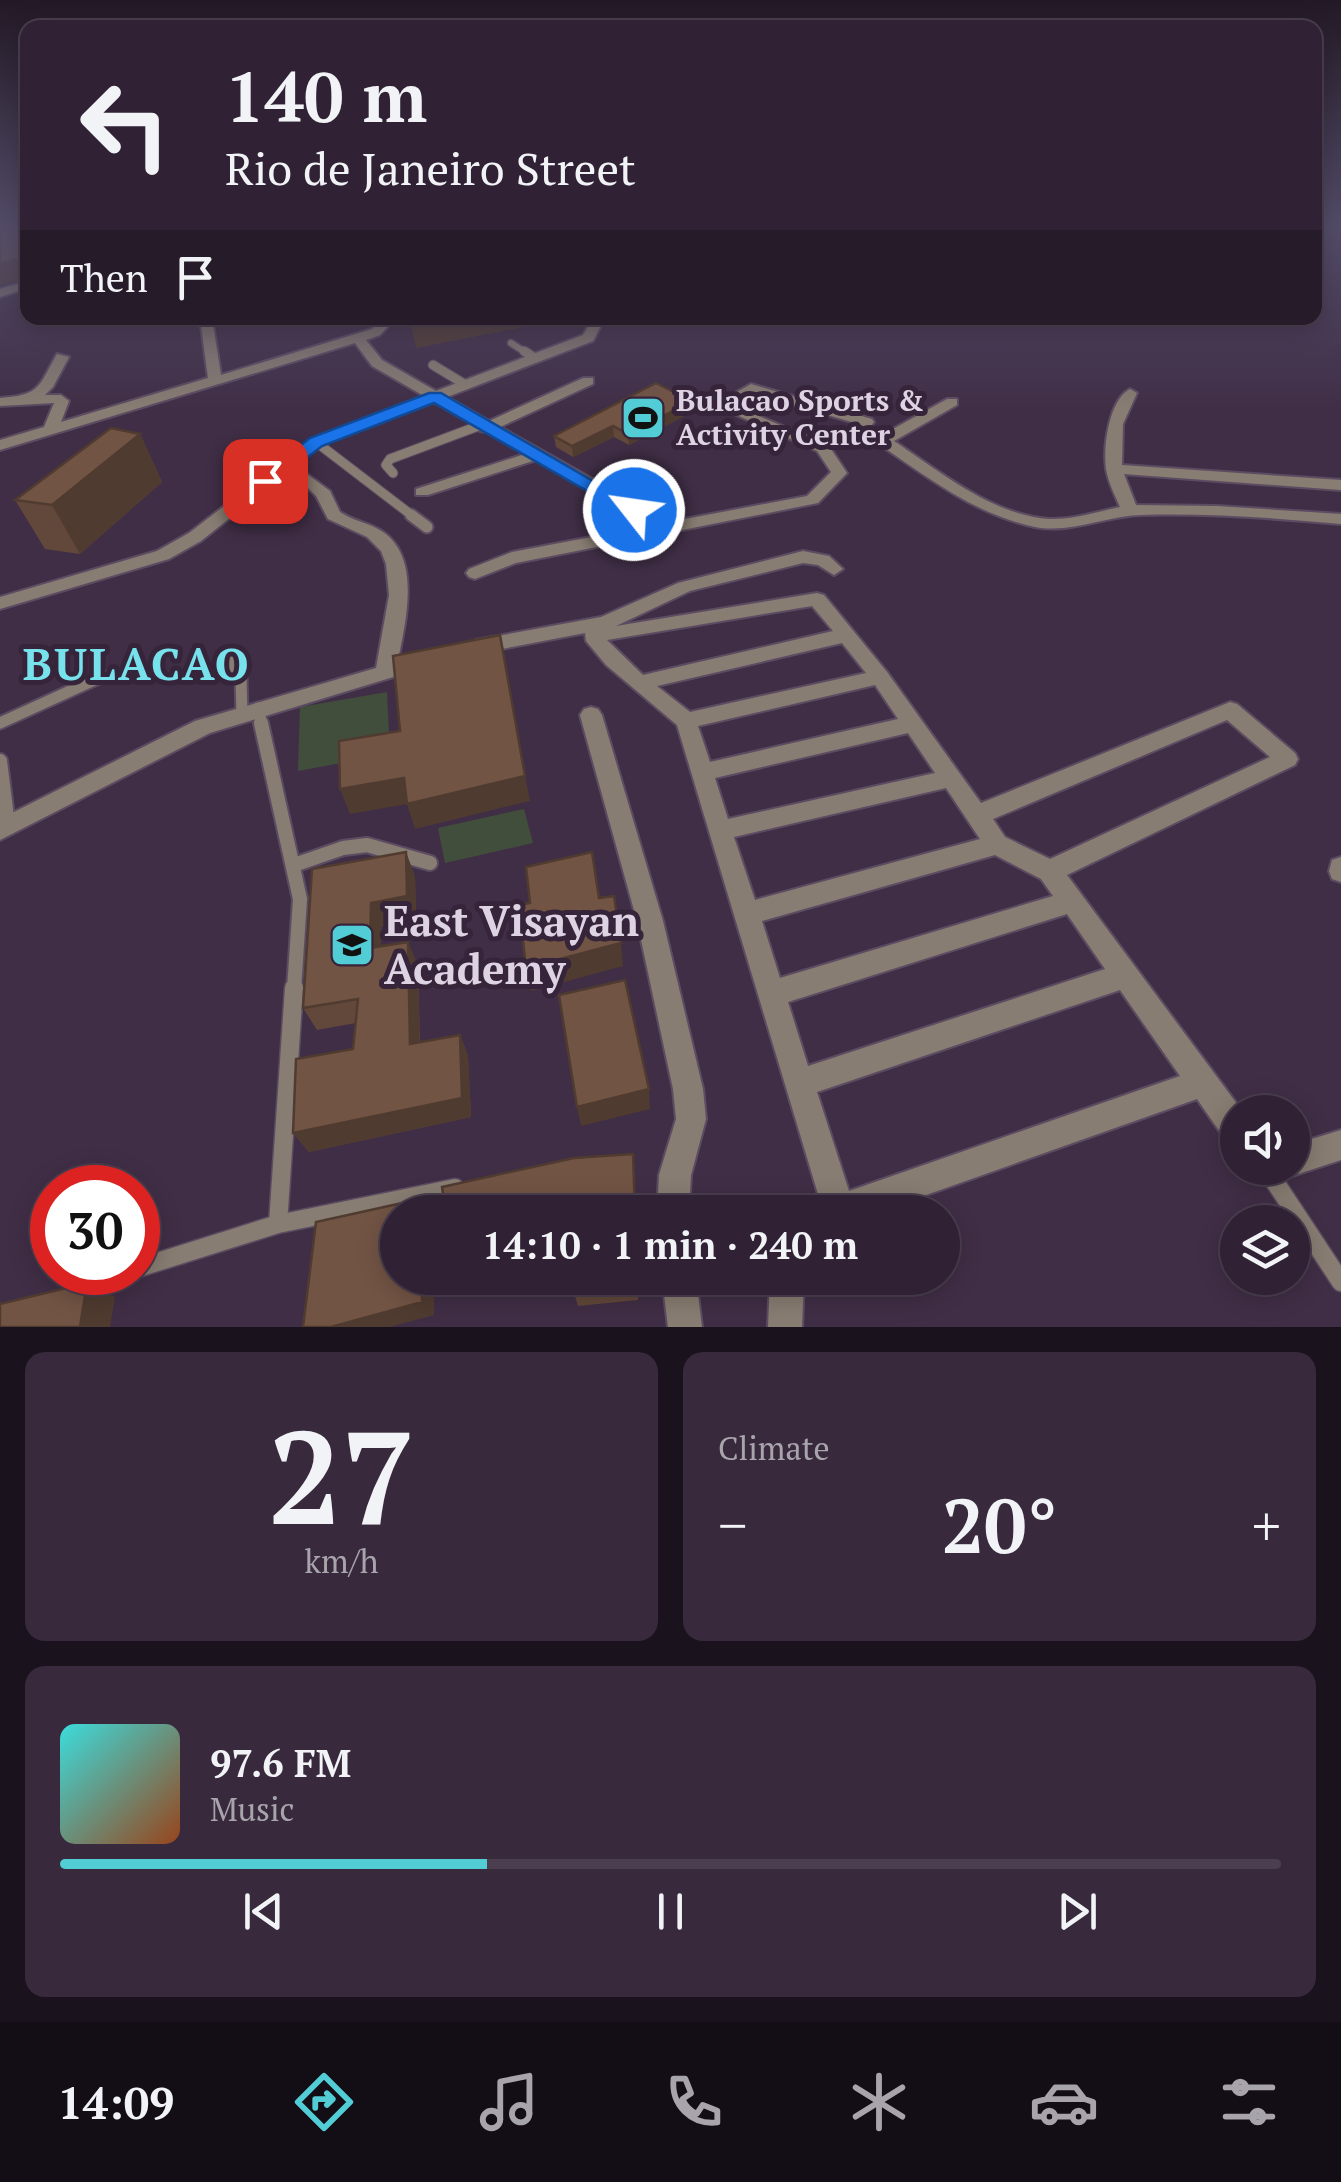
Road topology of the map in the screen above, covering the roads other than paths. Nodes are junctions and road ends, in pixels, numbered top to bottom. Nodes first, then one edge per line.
1 (207, 325) edge
2 (383, 325) edge
3 (595, 325) edge
4 (358, 338) junction
5 (511, 343) dead end
6 (62, 357) dead end
7 (535, 358) junction
8 (433, 365) dead end
9 (216, 380) junction
10 (588, 381) dead end
11 (466, 384) junction
12 (1130, 393) dead end
13 (435, 396) junction
14 (32, 398) junction
15 (0, 402) edge
16 (952, 402) dead end
17 (483, 426) junction
18 (863, 427) junction
19 (50, 430) junction
20 (884, 440) junction
21 (316, 442) junction
22 (0, 444) edge
23 (822, 448) junction
24 (539, 454) junction
25 (235, 455) dead end
26 (291, 460) junction
27 (248, 466) junction
28 (1114, 469) junction
29 (393, 473) dead end
30 (306, 480) dead end
31 (265, 481) junction
32 (1341, 484) edge
33 (422, 492) dead end
34 (1129, 510) junction
35 (1341, 519) edge
36 (426, 527) dead end
37 (666, 528) junction
38 (834, 569) dead end
39 (475, 573) dead end
40 (0, 603) edge
41 (846, 634) junction
42 (228, 657) dead end
43 (385, 674) junction
44 (103, 676) dead end
45 (880, 677) junction
46 (644, 682) junction
47 (250, 712) junction
48 (591, 715) dead end
49 (686, 720) junction
50 (0, 723) edge
51 (914, 724) junction
52 (0, 761) edge
53 (703, 772) junction
54 (952, 778) junction
55 (977, 815) junction
56 (4, 828) edge
57 (722, 830) junction
58 (996, 844) junction
59 (430, 863) dead end
60 (294, 865) junction
61 (1050, 871) junction
62 (1074, 901) junction
63 (748, 913) junction
64 (1127, 975) junction
65 (774, 993) junction
66 (803, 1082) junction
67 (1201, 1083) junction
68 (1220, 1108) edge
69 (1341, 1145) edge
70 (1310, 1155) edge
71 (473, 1185) edge
72 (1285, 1185) edge
73 (674, 1195) edge
74 (832, 1195) edge
75 (879, 1195) edge
76 (278, 1224) junction
77 (160, 1261) edge
78 (1341, 1282) edge
79 (681, 1295) edge
80 (786, 1295) edge
81 (685, 1327) edge
82 (785, 1327) edge

1 - 9 street
2 - 4 street
3 - 7 street
4 - 9 street
4 - 13 street
5 - 7 lane
6 - 14 street
7 - 11 street
8 - 11 lane
9 - 19 street
10 - 17 street
11 - 13 street
12 - 28 street
13 - 17 street
13 - 21 street
14 - 15 street
14 - 19 street
16 - 20 street
17 - 24 street
17 - 29 lane
18 - 20 street
18 - 23 street
18 - 23 street
19 - 22 street
20 - 34 street
21 - 26 street
21 - 36 lane
23 - 37 street
24 - 33 street
24 - 37 street
25 - 27 lane
26 - 27 lane
26 - 31 street
27 - 31 lane
28 - 32 street
28 - 34 street
30 - 43 street
31 - 40 street
34 - 35 street
37 - 39 street
38 - 43 street
41 - 45 street
41 - 46 street
41 - 46 street
42 - 47 lane
43 - 47 street
44 - 50 lane
45 - 49 street
45 - 51 street
46 - 49 street
47 - 56 street
47 - 60 lane
48 - 73 street
49 - 53 street
51 - 53 street
51 - 54 street
52 - 56 lane
53 - 57 street
54 - 55 street
54 - 57 street
55 - 58 street
55 - 61 street
57 - 63 street
58 - 61 street
58 - 63 street
59 - 60 lane
60 - 76 lane
61 - 62 street
62 - 64 street
62 - 65 street
63 - 65 street
64 - 66 street
64 - 67 street
65 - 66 street
66 - 74 street
67 - 68 street
67 - 75 street
69 - 70 street
71 - 76 lane
72 - 78 lane
76 - 77 lane
79 - 81 street
80 - 82 street

